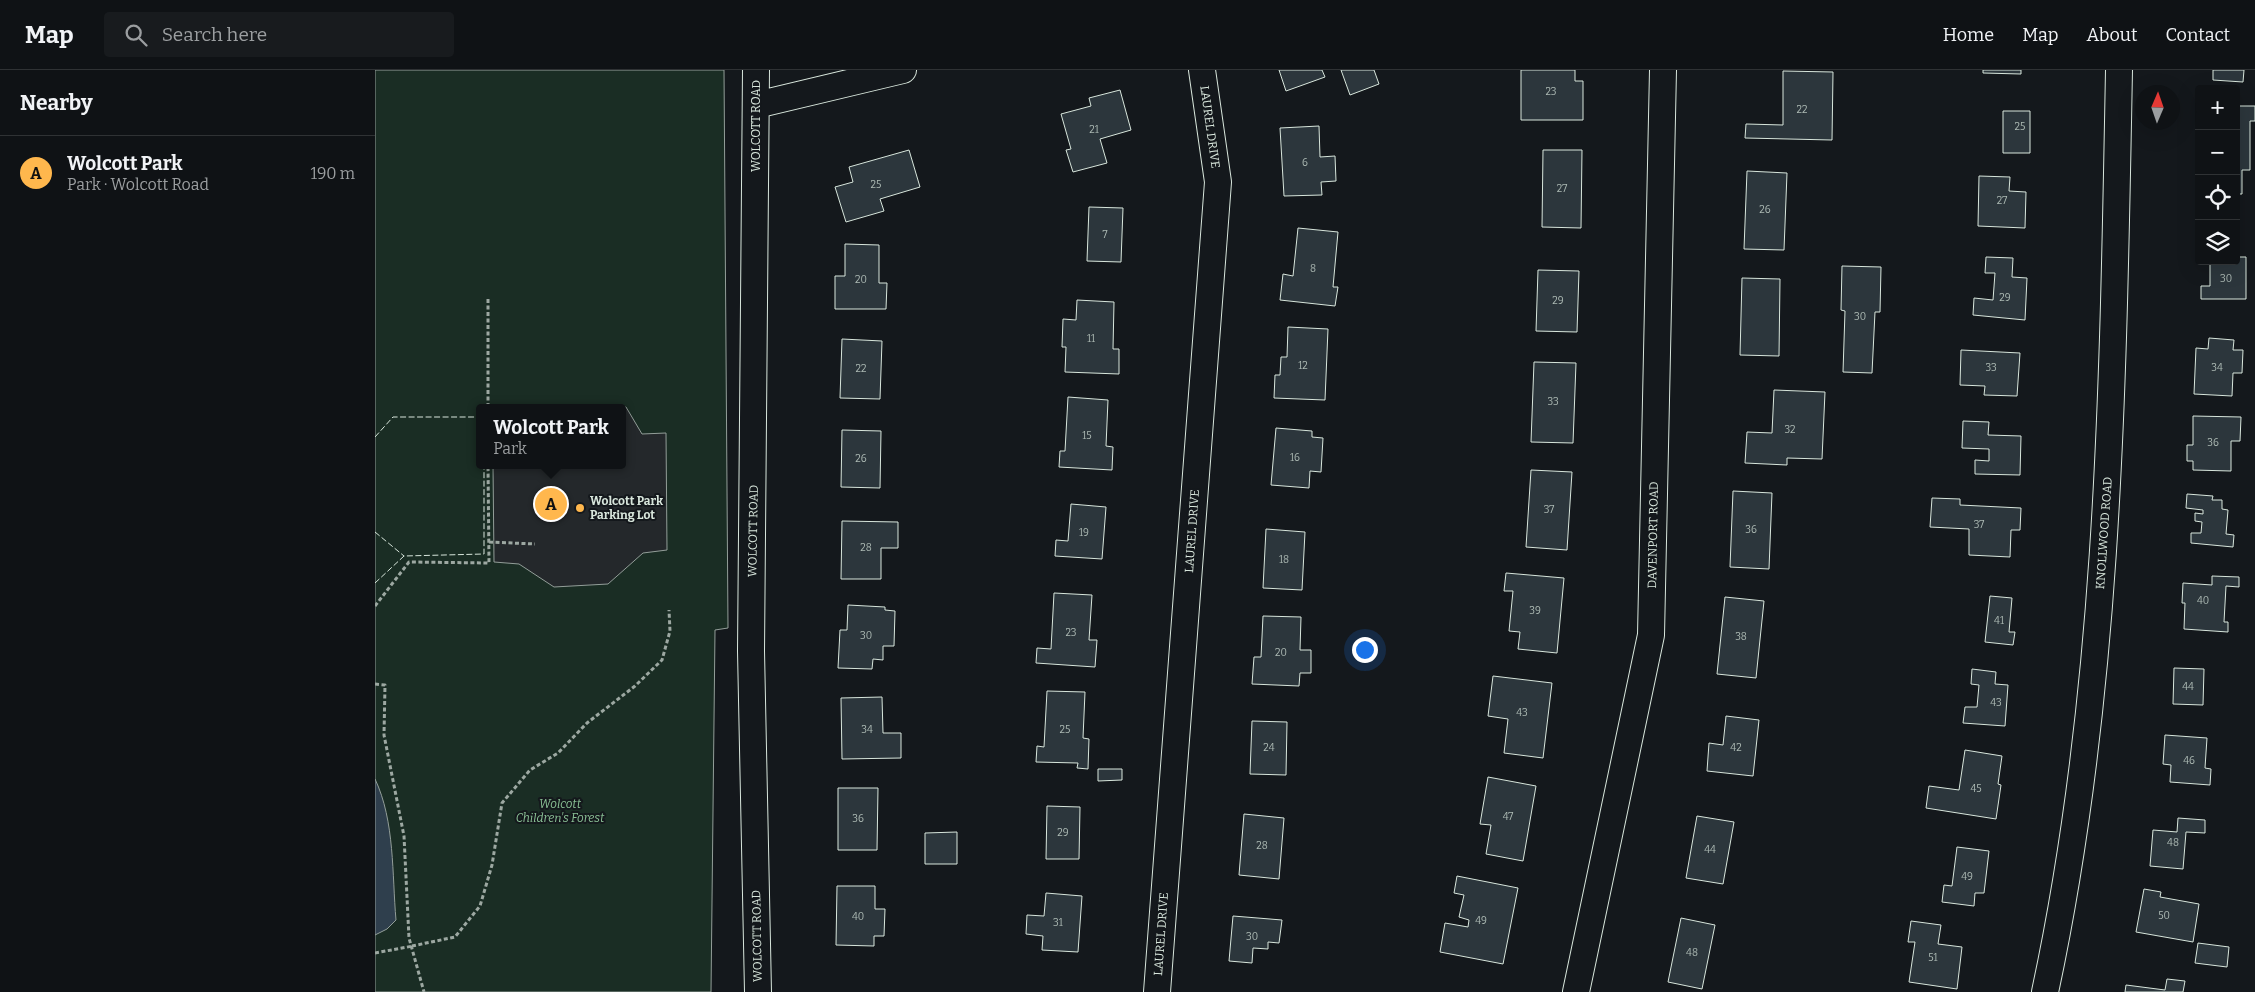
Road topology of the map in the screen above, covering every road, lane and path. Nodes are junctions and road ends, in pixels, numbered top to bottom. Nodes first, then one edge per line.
1 (756, 70) edge
2 (903, 70) edge
3 (1202, 70) edge
4 (1663, 70) edge
5 (2119, 70) edge
6 (757, 105) junction
7 (488, 299) dead end
8 (488, 404) edge
9 (488, 469) edge
10 (489, 542) junction
11 (535, 544) dead end
12 (375, 606) edge
13 (669, 610) dead end
14 (375, 684) edge
15 (412, 946) junction
16 (375, 953) edge
17 (423, 992) edge
18 (758, 992) edge
19 (1157, 992) edge
20 (1577, 992) edge
21 (2045, 992) edge

1 - 6 street, WOLCOTT ROAD
2 - 6 street
3 - 19 street, LAUREL DRIVE
4 - 20 street, DAVENPORT ROAD
5 - 21 street, KNOLLWOOD ROAD
6 - 18 street, WOLCOTT ROAD
7 - 8 path
9 - 10 path
10 - 11 path
10 - 12 path
13 - 15 path
14 - 15 path
15 - 16 path
15 - 17 path

